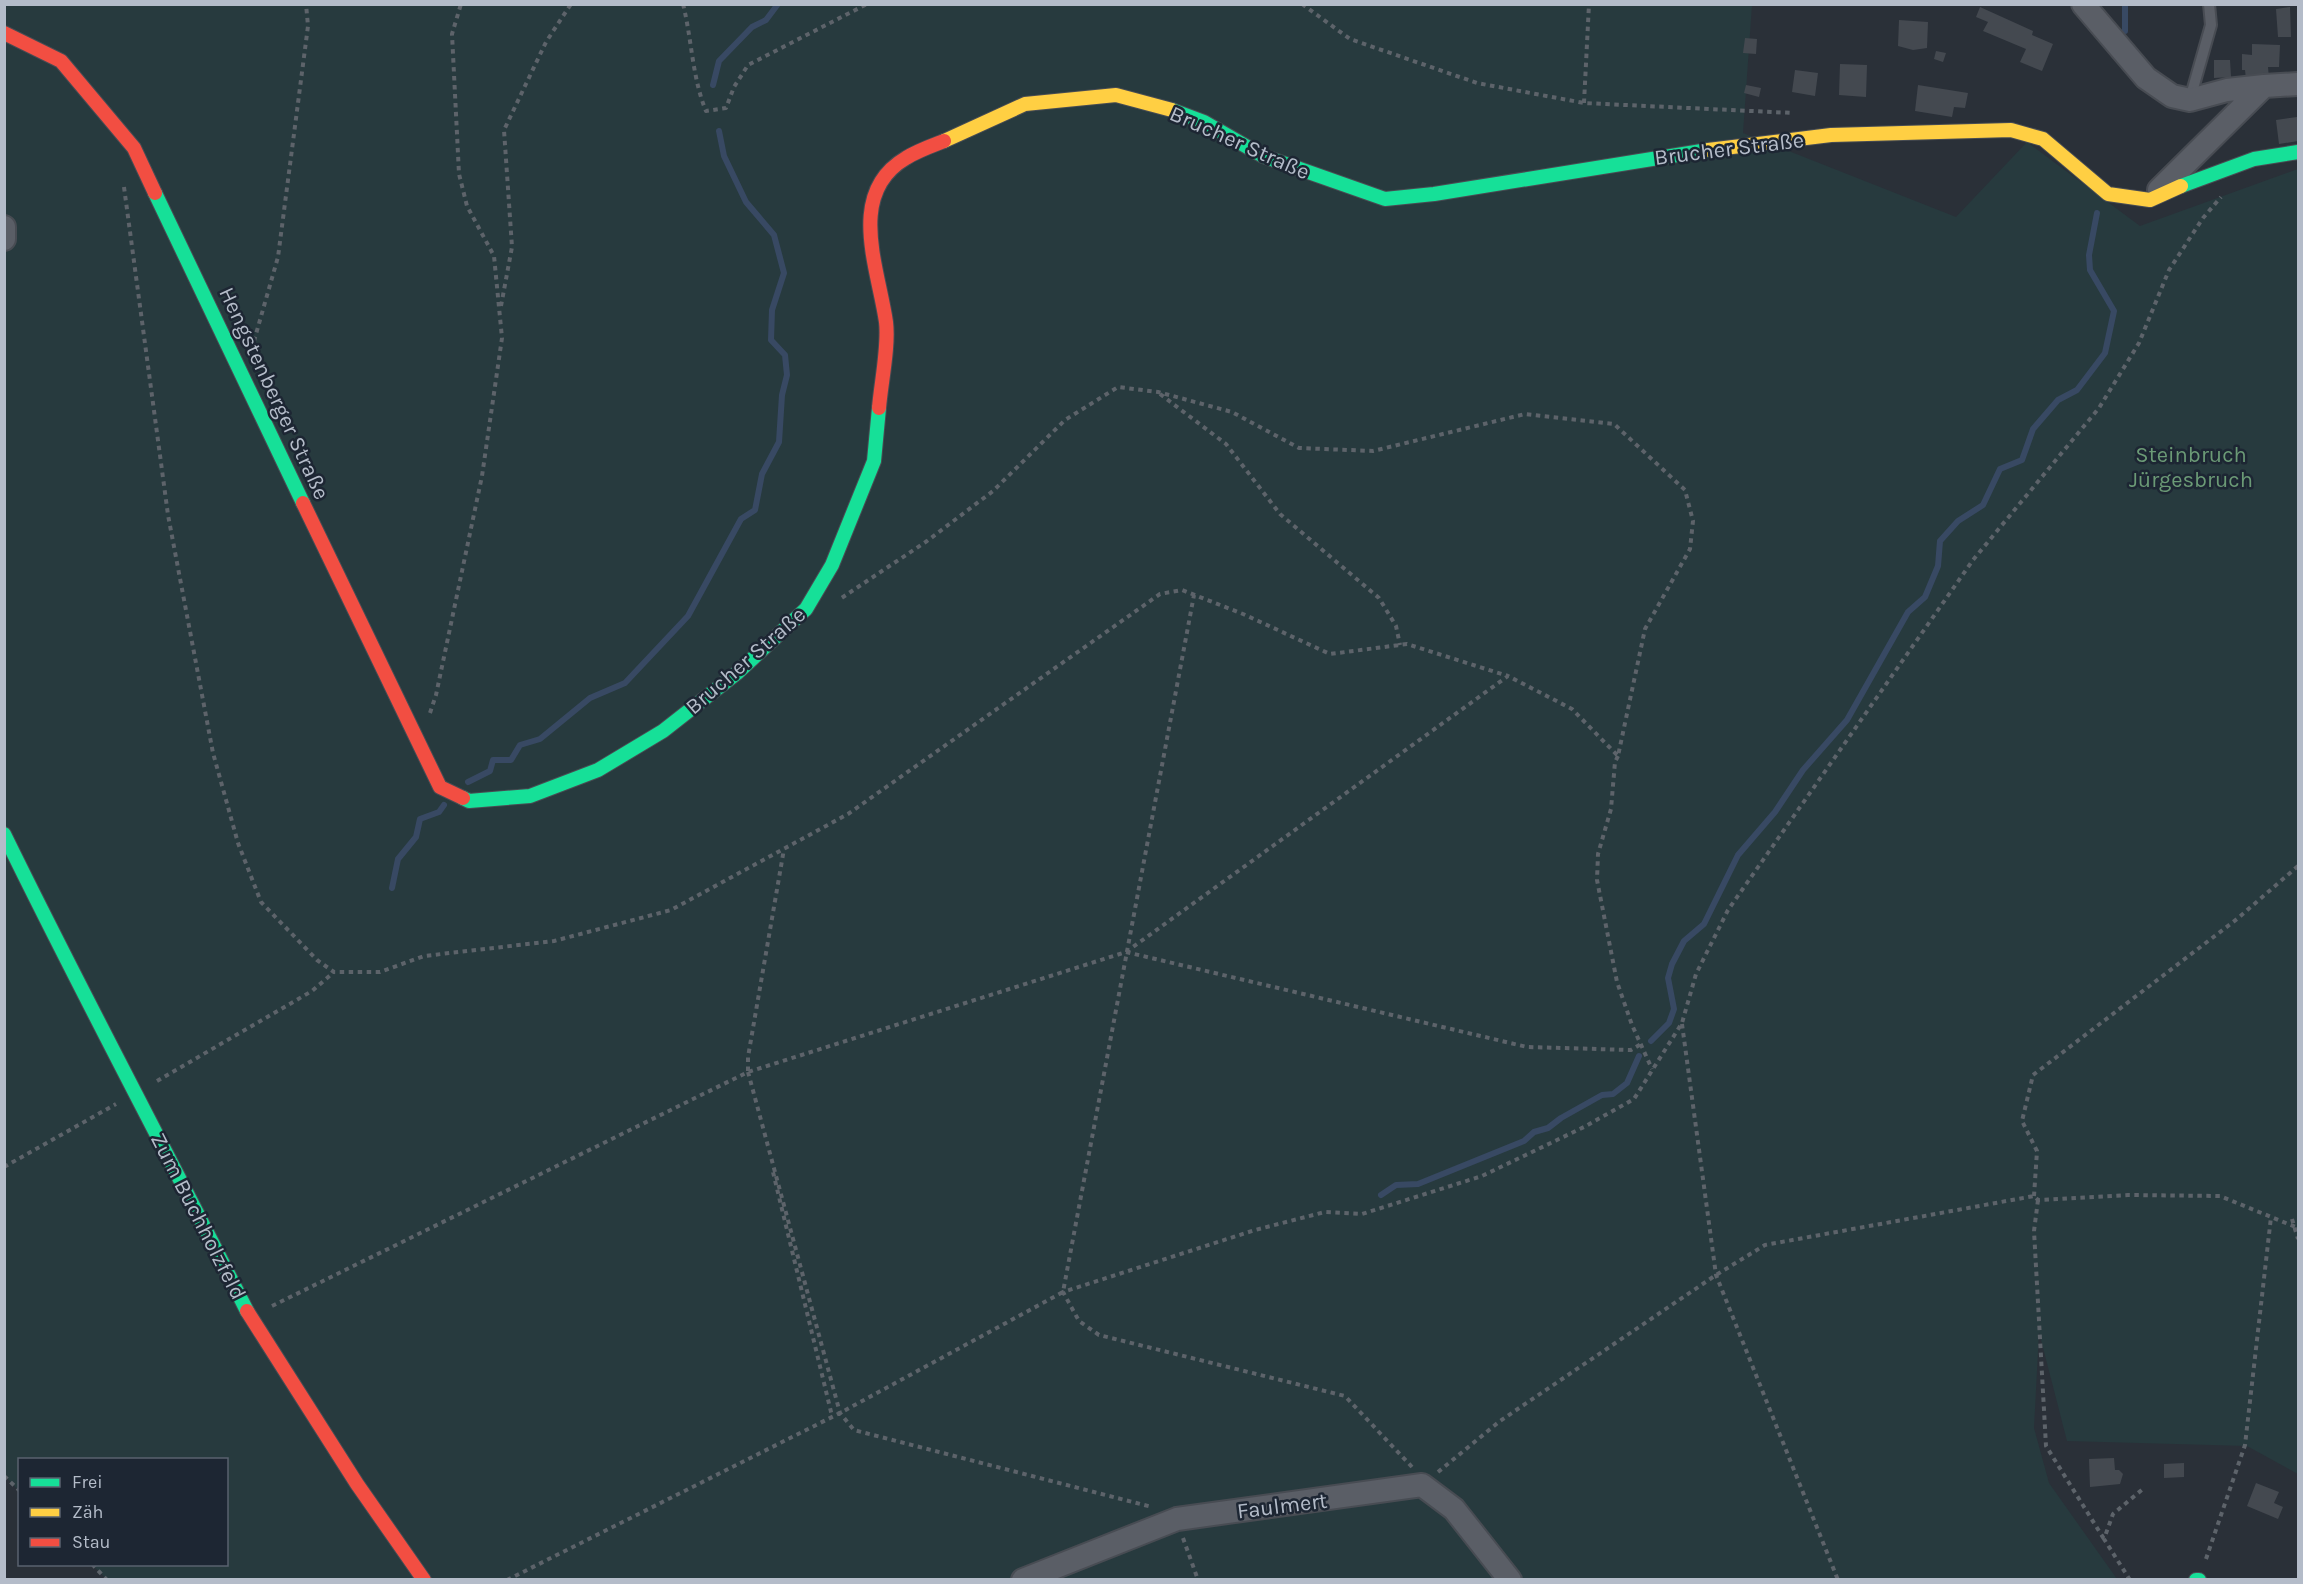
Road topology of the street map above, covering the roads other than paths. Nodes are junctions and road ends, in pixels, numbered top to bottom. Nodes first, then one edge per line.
1 (2083, 4) edge
2 (2209, 4) edge
3 (4, 33) edge
4 (2298, 84) edge
5 (2264, 86) junction
6 (2190, 100) junction
7 (2298, 152) edge
8 (2150, 200) junction
9 (4, 227) edge
10 (4, 239) edge
11 (469, 801) joint
12 (4, 834) edge
13 (424, 1580) edge
14 (1023, 1580) edge
15 (1509, 1580) edge

1 - 6 street
2 - 6 lane
3 - 11 street, Hengstenberger Straße
4 - 5 street
5 - 6 street
5 - 8 street
7 - 8 street
8 - 11 street, Brucher Straße
9 - 10 street
12 - 13 street, Zum Buchholzfeld
14 - 15 street, Faulmert

